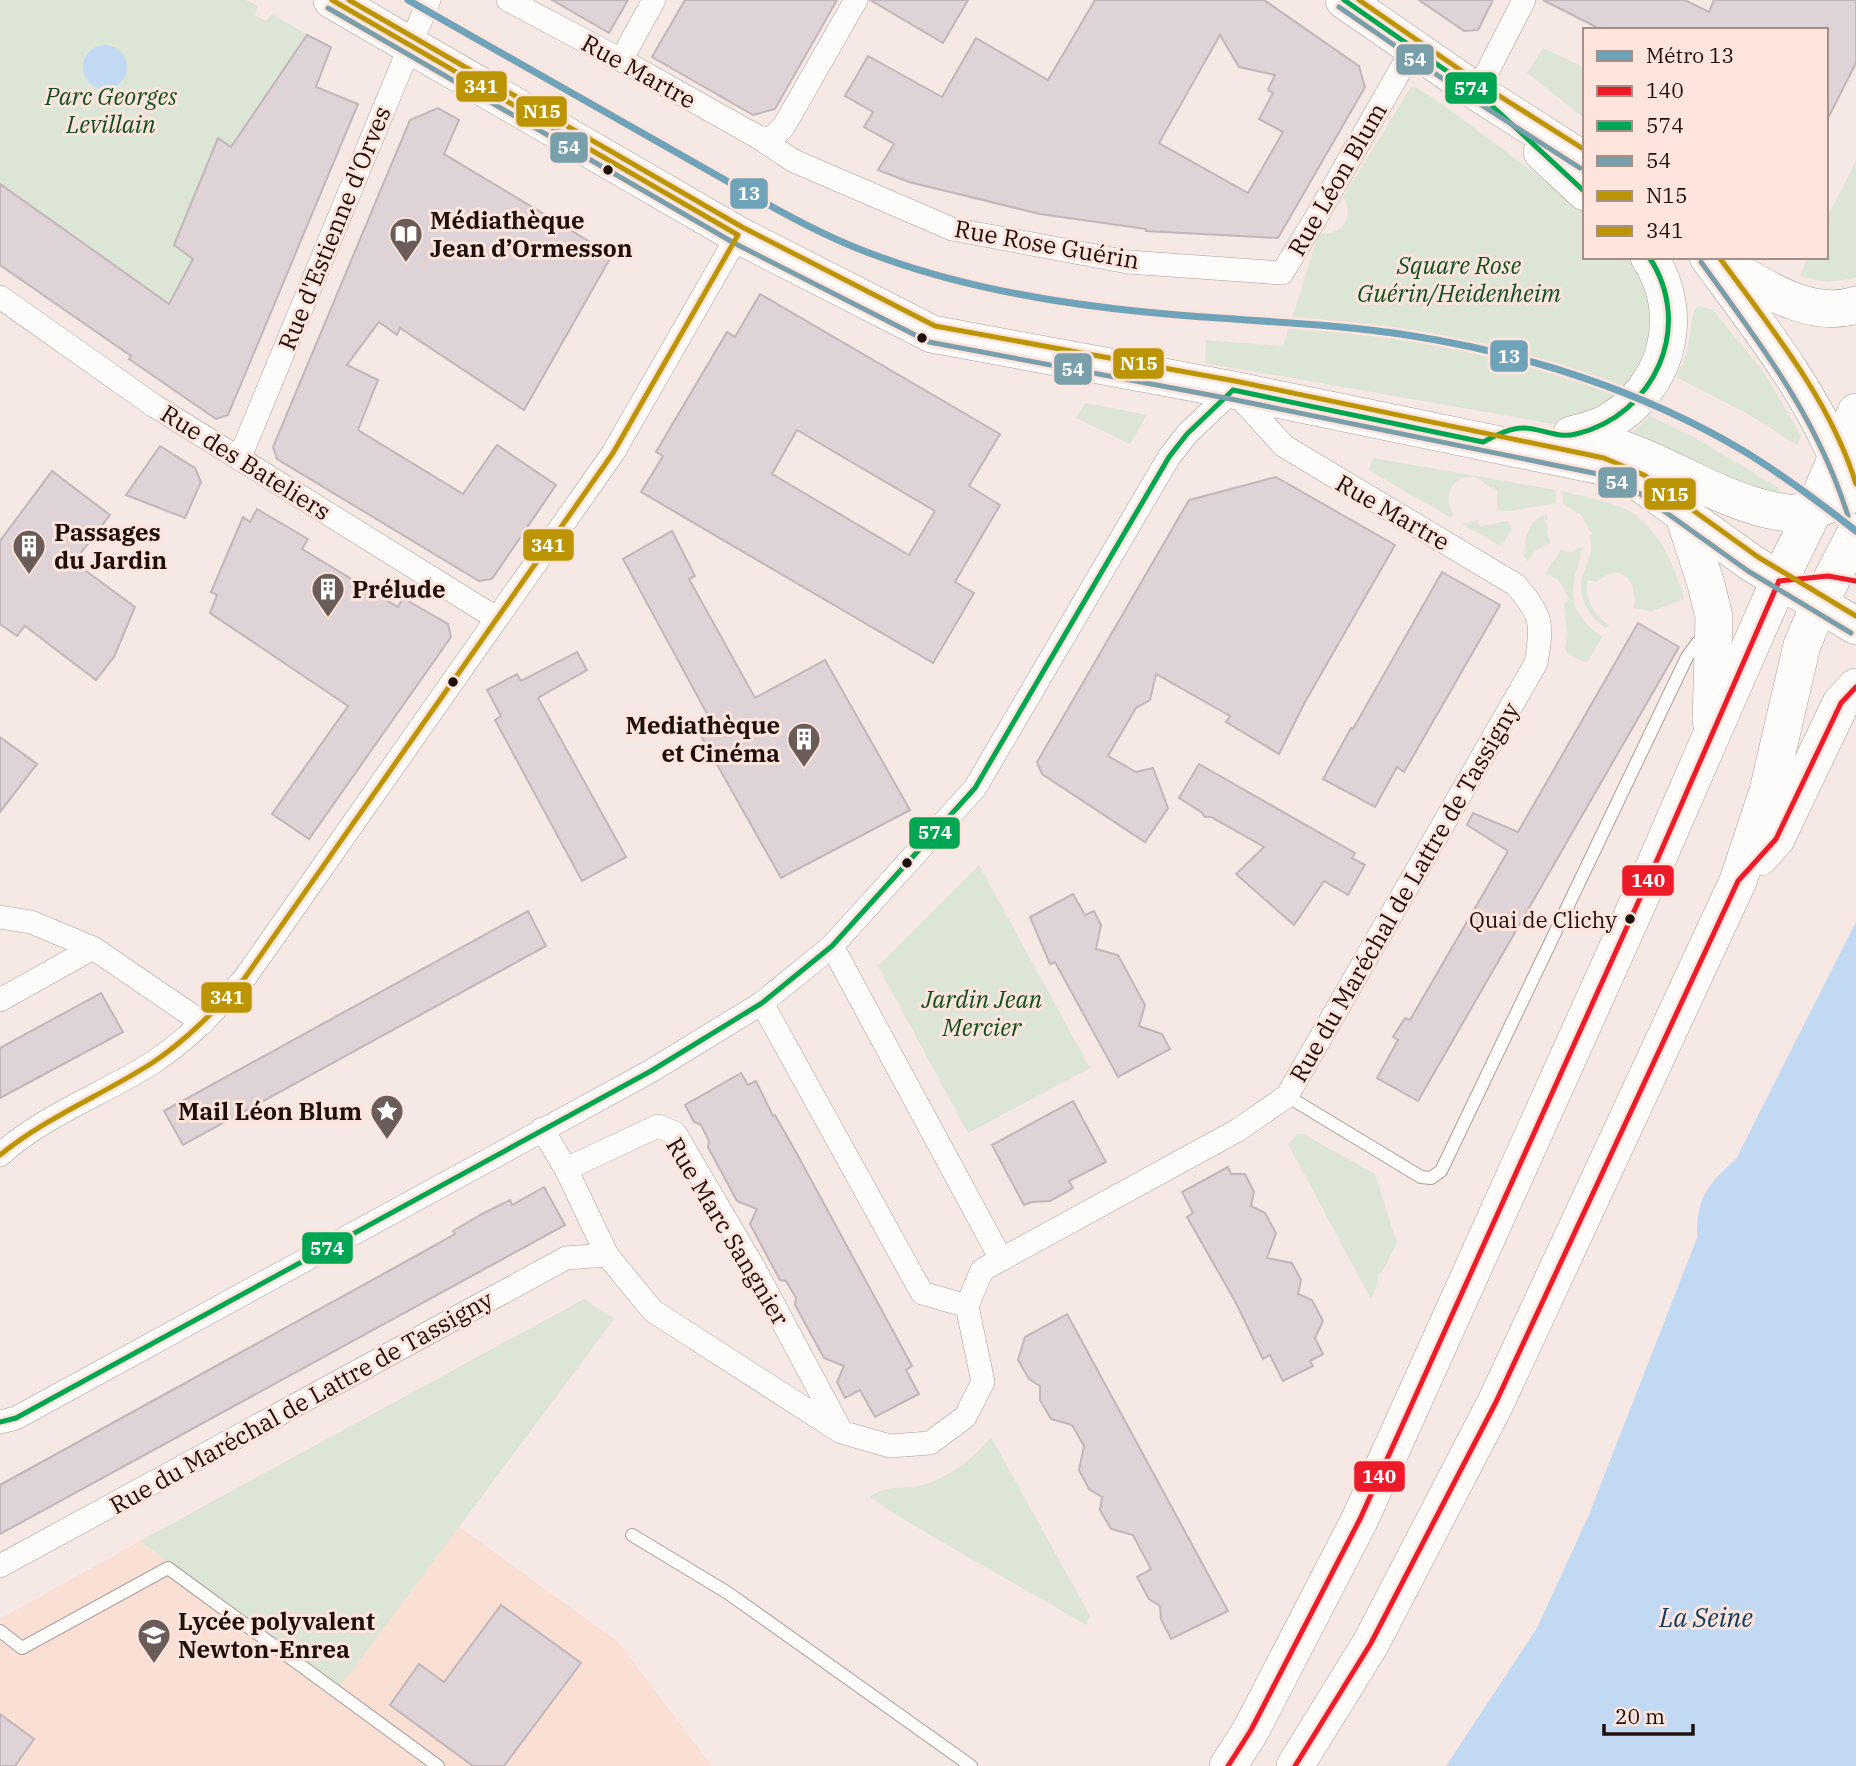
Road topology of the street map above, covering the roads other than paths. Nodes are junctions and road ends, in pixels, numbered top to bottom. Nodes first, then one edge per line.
1 (332, 0) edge
2 (429, 0) edge
3 (508, 0) edge
4 (654, 0) edge
5 (856, 0) edge
6 (1344, 0) edge
7 (1524, 0) edge
8 (410, 46) junction
9 (1413, 48) junction
10 (621, 60) junction
11 (1477, 92) junction
12 (760, 136) junction
13 (1580, 148) edge
14 (1583, 190) edge
15 (738, 235) junction
16 (1650, 259) edge
17 (1709, 259) edge
18 (1717, 259) edge
19 (1282, 273) joint
20 (0, 297) edge
21 (1856, 305) edge
22 (1233, 390) junction
23 (1856, 412) edge
24 (1571, 435) junction
25 (1483, 442) junction
26 (1836, 454) junction
27 (240, 457) junction
28 (1854, 500) edge
29 (1683, 513) junction
30 (1810, 518) junction
31 (1856, 531) edge
32 (1779, 581) junction
33 (1834, 596) edge
34 (496, 618) junction
35 (1541, 636) joint
36 (1711, 649) junction
37 (1856, 687) edge
38 (1711, 736) junction
39 (1738, 881) junction
40 (0, 917) edge
41 (832, 946) junction
42 (93, 948) junction
43 (0, 1000) edge
44 (762, 1003) junction
45 (203, 1023) junction
46 (1287, 1096) junction
47 (542, 1129) junction
48 (0, 1155) edge
49 (566, 1169) junction
50 (607, 1255) junction
51 (1001, 1259) junction
52 (967, 1306) junction
53 (0, 1422) edge
54 (841, 1432) junction
55 (632, 1535) dead end
56 (0, 1566) edge
57 (0, 1631) edge
58 (438, 1766) edge
59 (971, 1766) edge
60 (1228, 1766) edge
61 (1296, 1766) edge

1 - 8 main road
2 - 8 street, Rue d'Estienne d'Orves
3 - 10 street, Rue Martre
4 - 10 street
5 - 12 street
6 - 9 main road
7 - 11 street
8 - 15 main road
8 - 27 street, Rue d'Estienne d'Orves
9 - 11 main road
9 - 19 street, Rue Léon Blum
10 - 12 street, Rue Martre
11 - 13 main road
11 - 14 main road
12 - 19 street, Rue Rose Guérin
15 - 22 main road
15 - 34 street
16 - 24 main road
17 - 26 main road
18 - 21 main road
20 - 27 street, Rue des Bateliers
22 - 25 main road
22 - 35 street, Rue Martre
22 - 41 street
23 - 26 main road
24 - 25 main road
24 - 30 main road
25 - 29 main road
26 - 28 main road
26 - 30 main road
27 - 34 street, Rue des Bateliers
28 - 30 main road
29 - 32 main road
29 - 36 main road
30 - 32 main road
30 - 33 main road
31 - 33 main road
32 - 33 main road
32 - 38 main road
33 - 39 main road
34 - 45 street
35 - 46 street, Rue du Maréchal de Lattre de Tassigny
36 - 38 main road
36 - 46 lane
37 - 39 main road
38 - 60 main road
39 - 61 main road
40 - 42 street
41 - 44 street
41 - 51 street
42 - 43 street
42 - 45 street
44 - 47 street
44 - 52 street
45 - 48 street
46 - 51 street, Rue du Maréchal de Lattre de Tassigny
47 - 49 street
47 - 53 street
49 - 50 street
49 - 54 street, Rue Marc Sangnier
50 - 54 street
50 - 56 street, Rue du Maréchal de Lattre de Tassigny
51 - 52 street, Rue du Maréchal de Lattre de Tassigny
52 - 54 street
55 - 59 lane
57 - 58 lane

